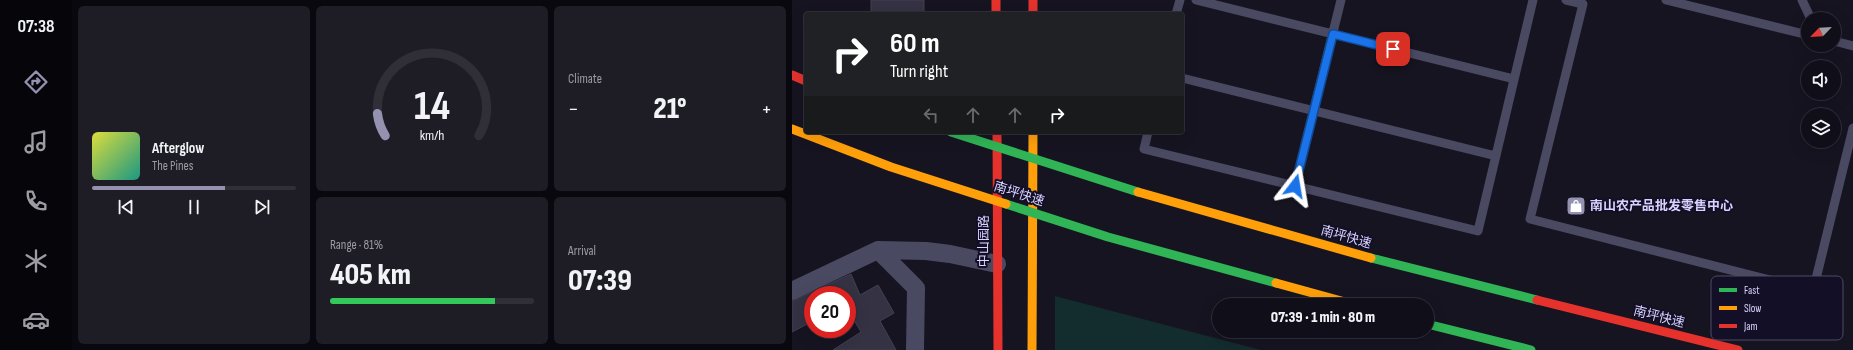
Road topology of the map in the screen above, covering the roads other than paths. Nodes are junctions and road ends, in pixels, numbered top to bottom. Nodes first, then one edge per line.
1 (996, 0) edge
2 (1033, 0) edge
3 (1180, 0) edge
4 (1196, 0) edge
5 (1341, 0) edge
6 (1533, 0) edge
7 (1566, 0) edge
8 (1666, 0) edge
9 (1802, 0) edge
10 (996, 12) edge
11 (1033, 12) edge
12 (1177, 12) edge
13 (1808, 12) edge
14 (1801, 33) edge
15 (1333, 34) junction
16 (1841, 43) edge
17 (1853, 46) edge
18 (792, 75) edge
19 (1184, 78) edge
20 (804, 79) edge
21 (1514, 79) junction
22 (1314, 111) junction
23 (1853, 128) edge
24 (792, 129) edge
25 (804, 134) edge
26 (805, 134) edge
27 (957, 134) edge
28 (997, 134) edge
29 (1033, 134) edge
30 (1148, 134) edge
31 (1496, 156) junction
32 (1295, 186) junction
33 (878, 250) junction
34 (997, 264) junction
35 (1753, 276) edge
36 (1817, 276) edge
37 (792, 291) edge
38 (1331, 298) edge
39 (998, 324) junction
40 (1434, 326) edge
41 (915, 350) edge
42 (994, 350) edge
43 (998, 350) edge
44 (1032, 350) edge
45 (1531, 350) edge
46 (1738, 350) edge

1 - 10 main road
2 - 11 main road
3 - 12 lane
4 - 15 lane
5 - 15 lane
6 - 21 lane
7 - 35 lane
8 - 14 lane
9 - 13 lane
15 - 21 lane
15 - 22 lane
16 - 17 lane
18 - 20 main road
19 - 22 lane
21 - 31 lane
22 - 31 lane
22 - 32 lane
23 - 36 lane
24 - 25 main road, 南坪快速, bridge
26 - 38 main road, 南坪快速, bridge
27 - 46 main road, 南坪快速, bridge
28 - 34 main road, 中山园路
29 - 44 main road
30 - 32 lane
31 - 32 lane
33 - 34 street
33 - 37 street
33 - 41 street
34 - 39 main road, 中山园路
39 - 42 main road
39 - 43 main road, 中山园路
40 - 45 main road

